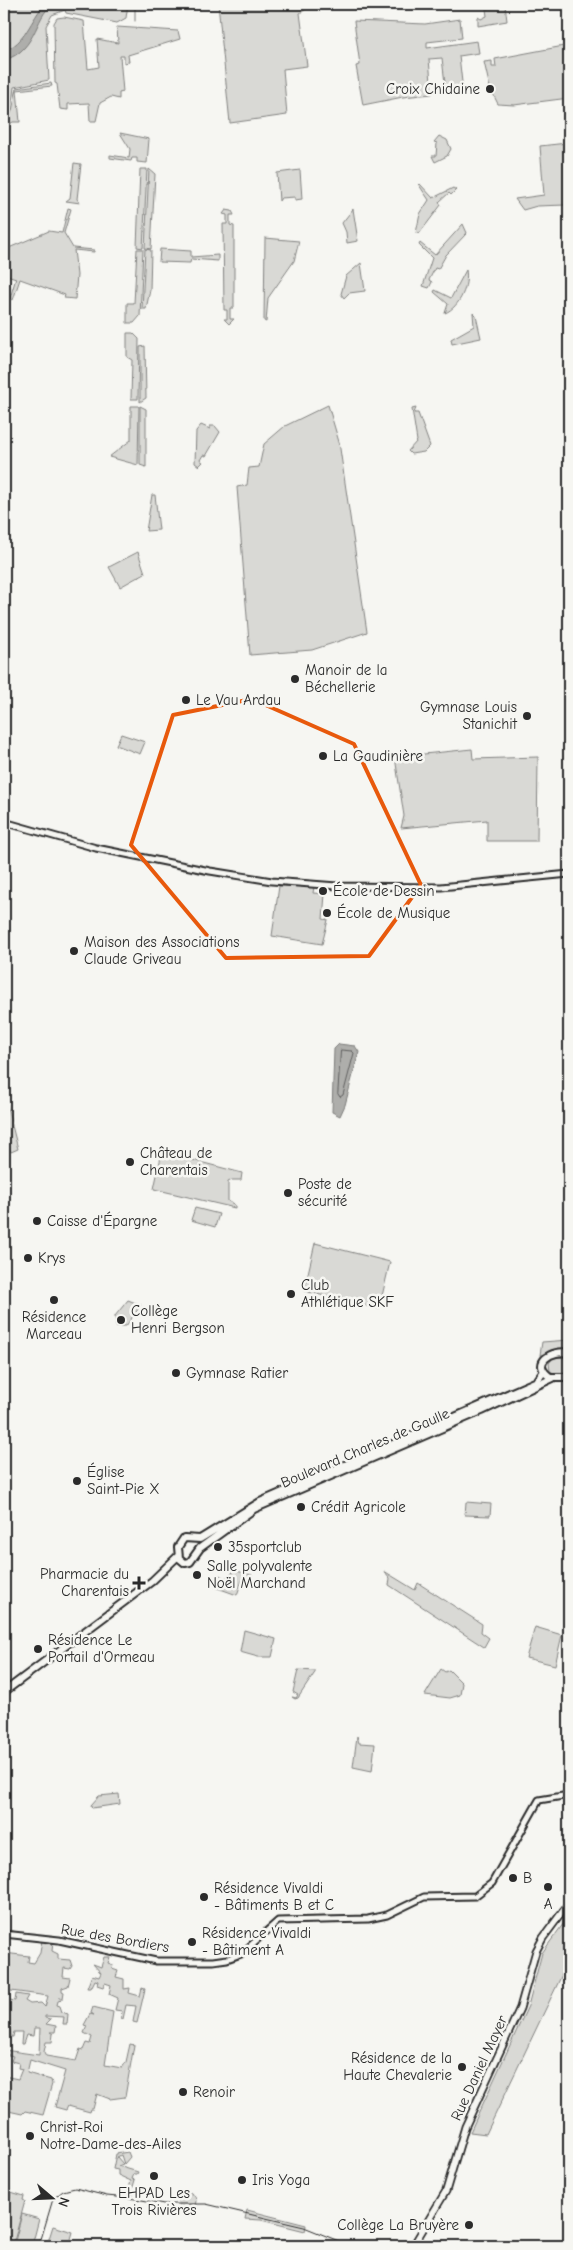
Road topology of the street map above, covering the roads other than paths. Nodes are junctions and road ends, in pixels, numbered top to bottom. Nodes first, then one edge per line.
1 (4, 822) edge
2 (569, 874) edge
3 (569, 1353) edge
4 (544, 1371) junction
5 (569, 1377) edge
6 (553, 1378) junction
7 (193, 1540) junction
8 (196, 1555) junction
9 (181, 1559) junction
10 (4, 1692) edge
11 (569, 1794) edge
12 (533, 1797) dead end
13 (539, 1800) junction
14 (569, 1903) edge
15 (4, 1934) edge
16 (413, 2246) edge

1 - 2 street
3 - 4 main road, Boulevard Charles de Gaulle
4 - 6 main road
4 - 7 main road, Boulevard Charles de Gaulle
5 - 6 main road
6 - 8 main road, Boulevard Charles de Gaulle
7 - 8 main road
7 - 9 main road
8 - 9 main road
9 - 10 main road
11 - 13 street
12 - 13 street
13 - 15 street, Rue des Bordiers
14 - 16 main road, Rue Daniel Mayer

